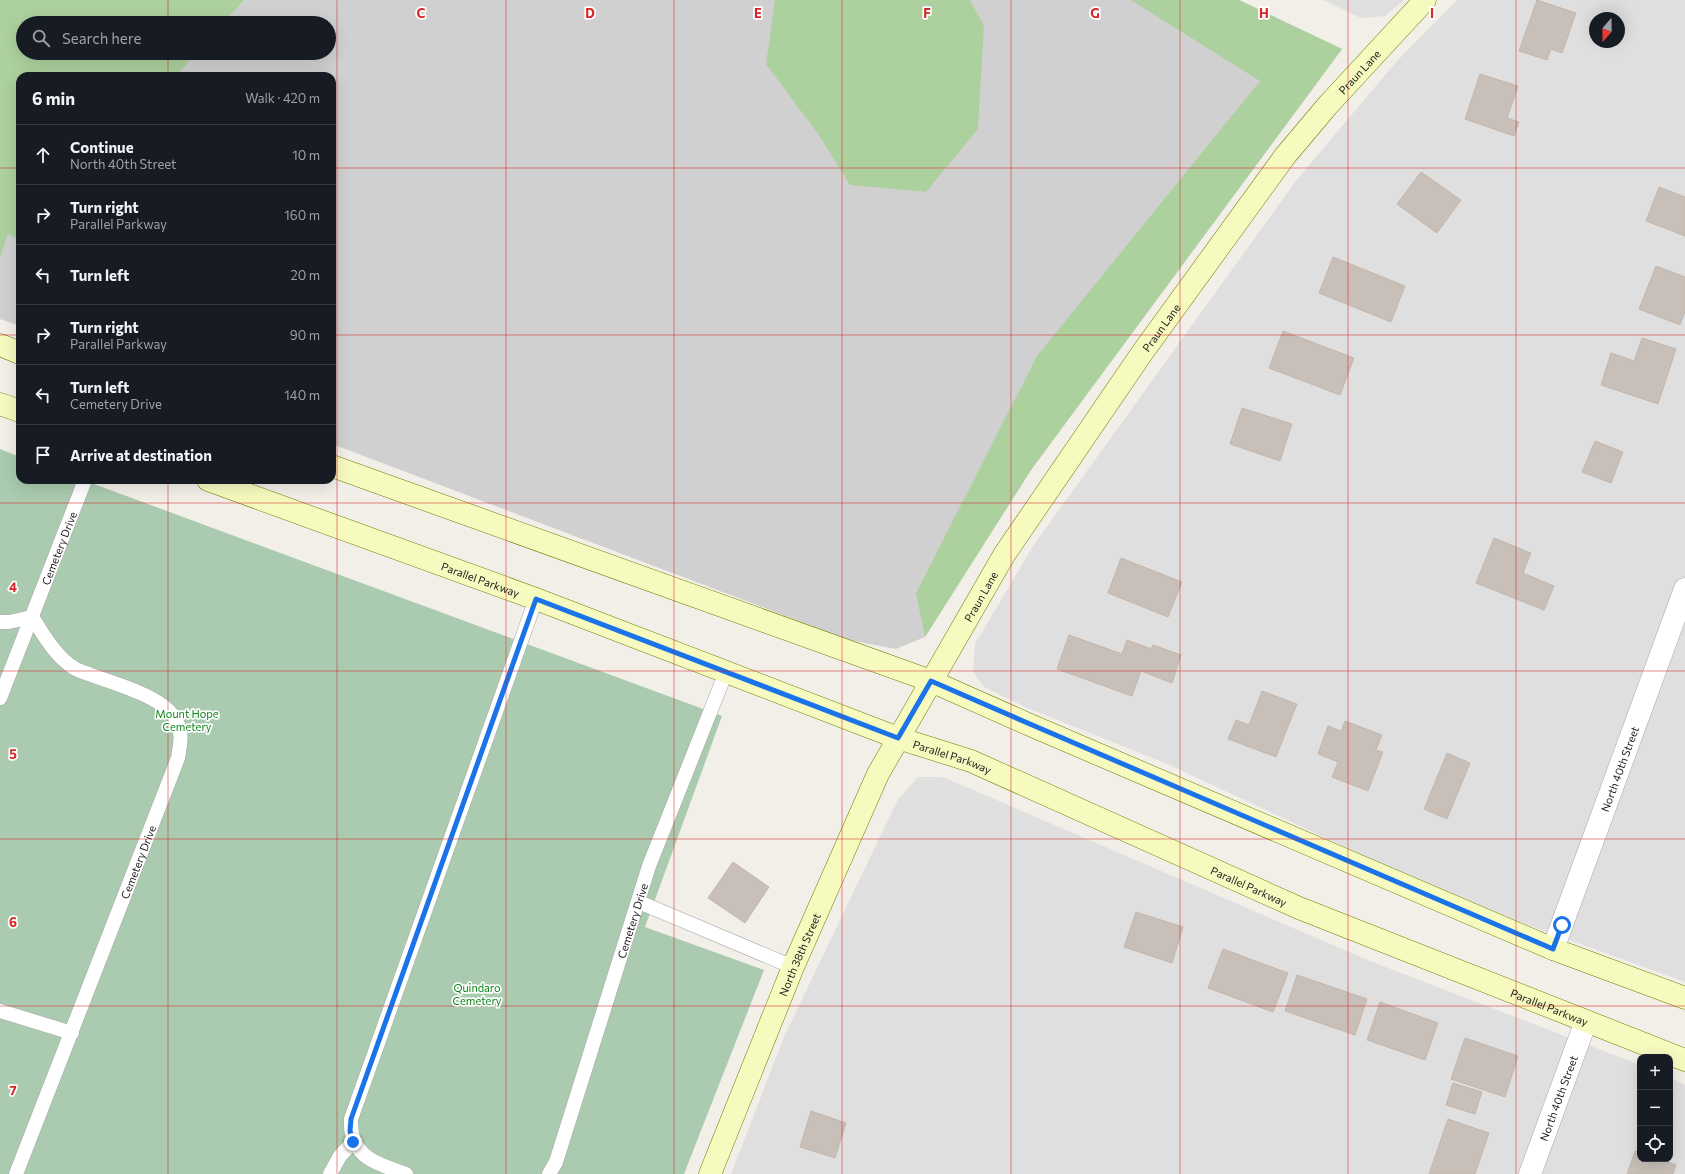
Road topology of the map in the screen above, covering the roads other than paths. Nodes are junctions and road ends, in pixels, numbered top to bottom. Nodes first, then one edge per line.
1 (1426, 0) edge
2 (0, 345) edge
3 (16, 351) edge
4 (0, 404) edge
5 (16, 410) edge
6 (336, 467) edge
7 (83, 484) edge
8 (219, 484) edge
9 (1685, 589) edge
10 (536, 599) junction
11 (32, 617) junction
12 (0, 622) edge
13 (726, 672) junction
14 (931, 681) junction
15 (0, 698) edge
16 (898, 738) junction
17 (639, 902) junction
18 (1553, 949) junction
19 (793, 968) junction
20 (1685, 998) edge
21 (0, 1011) edge
22 (1586, 1021) junction
23 (72, 1033) junction
24 (1685, 1060) edge
25 (353, 1142) junction
26 (16, 1174) edge
27 (330, 1174) edge
28 (406, 1174) edge
29 (549, 1174) edge
30 (710, 1174) edge
31 (1530, 1174) edge

1 - 14 main road, Praun Lane
2 - 3 main road
4 - 5 main road
6 - 14 main road
7 - 11 lane, Cemetery Drive
8 - 10 main road, Parallel Parkway
9 - 18 street, North 40th Street
10 - 13 main road, Parallel Parkway
10 - 25 lane
11 - 12 lane
11 - 15 lane, Cemetery Drive
11 - 23 lane, Cemetery Drive
13 - 16 main road, Parallel Parkway
13 - 17 lane, Cemetery Drive
14 - 16 main road, Praun Lane
14 - 18 main road
16 - 19 main road, North 38th Street
16 - 22 main road, Parallel Parkway
17 - 19 lane
17 - 29 lane, Cemetery Drive
18 - 20 main road
19 - 30 main road, North 38th Street
21 - 23 lane
22 - 24 main road, Parallel Parkway
22 - 31 street, North 40th Street
23 - 26 lane, Cemetery Drive
25 - 27 lane
25 - 28 lane

